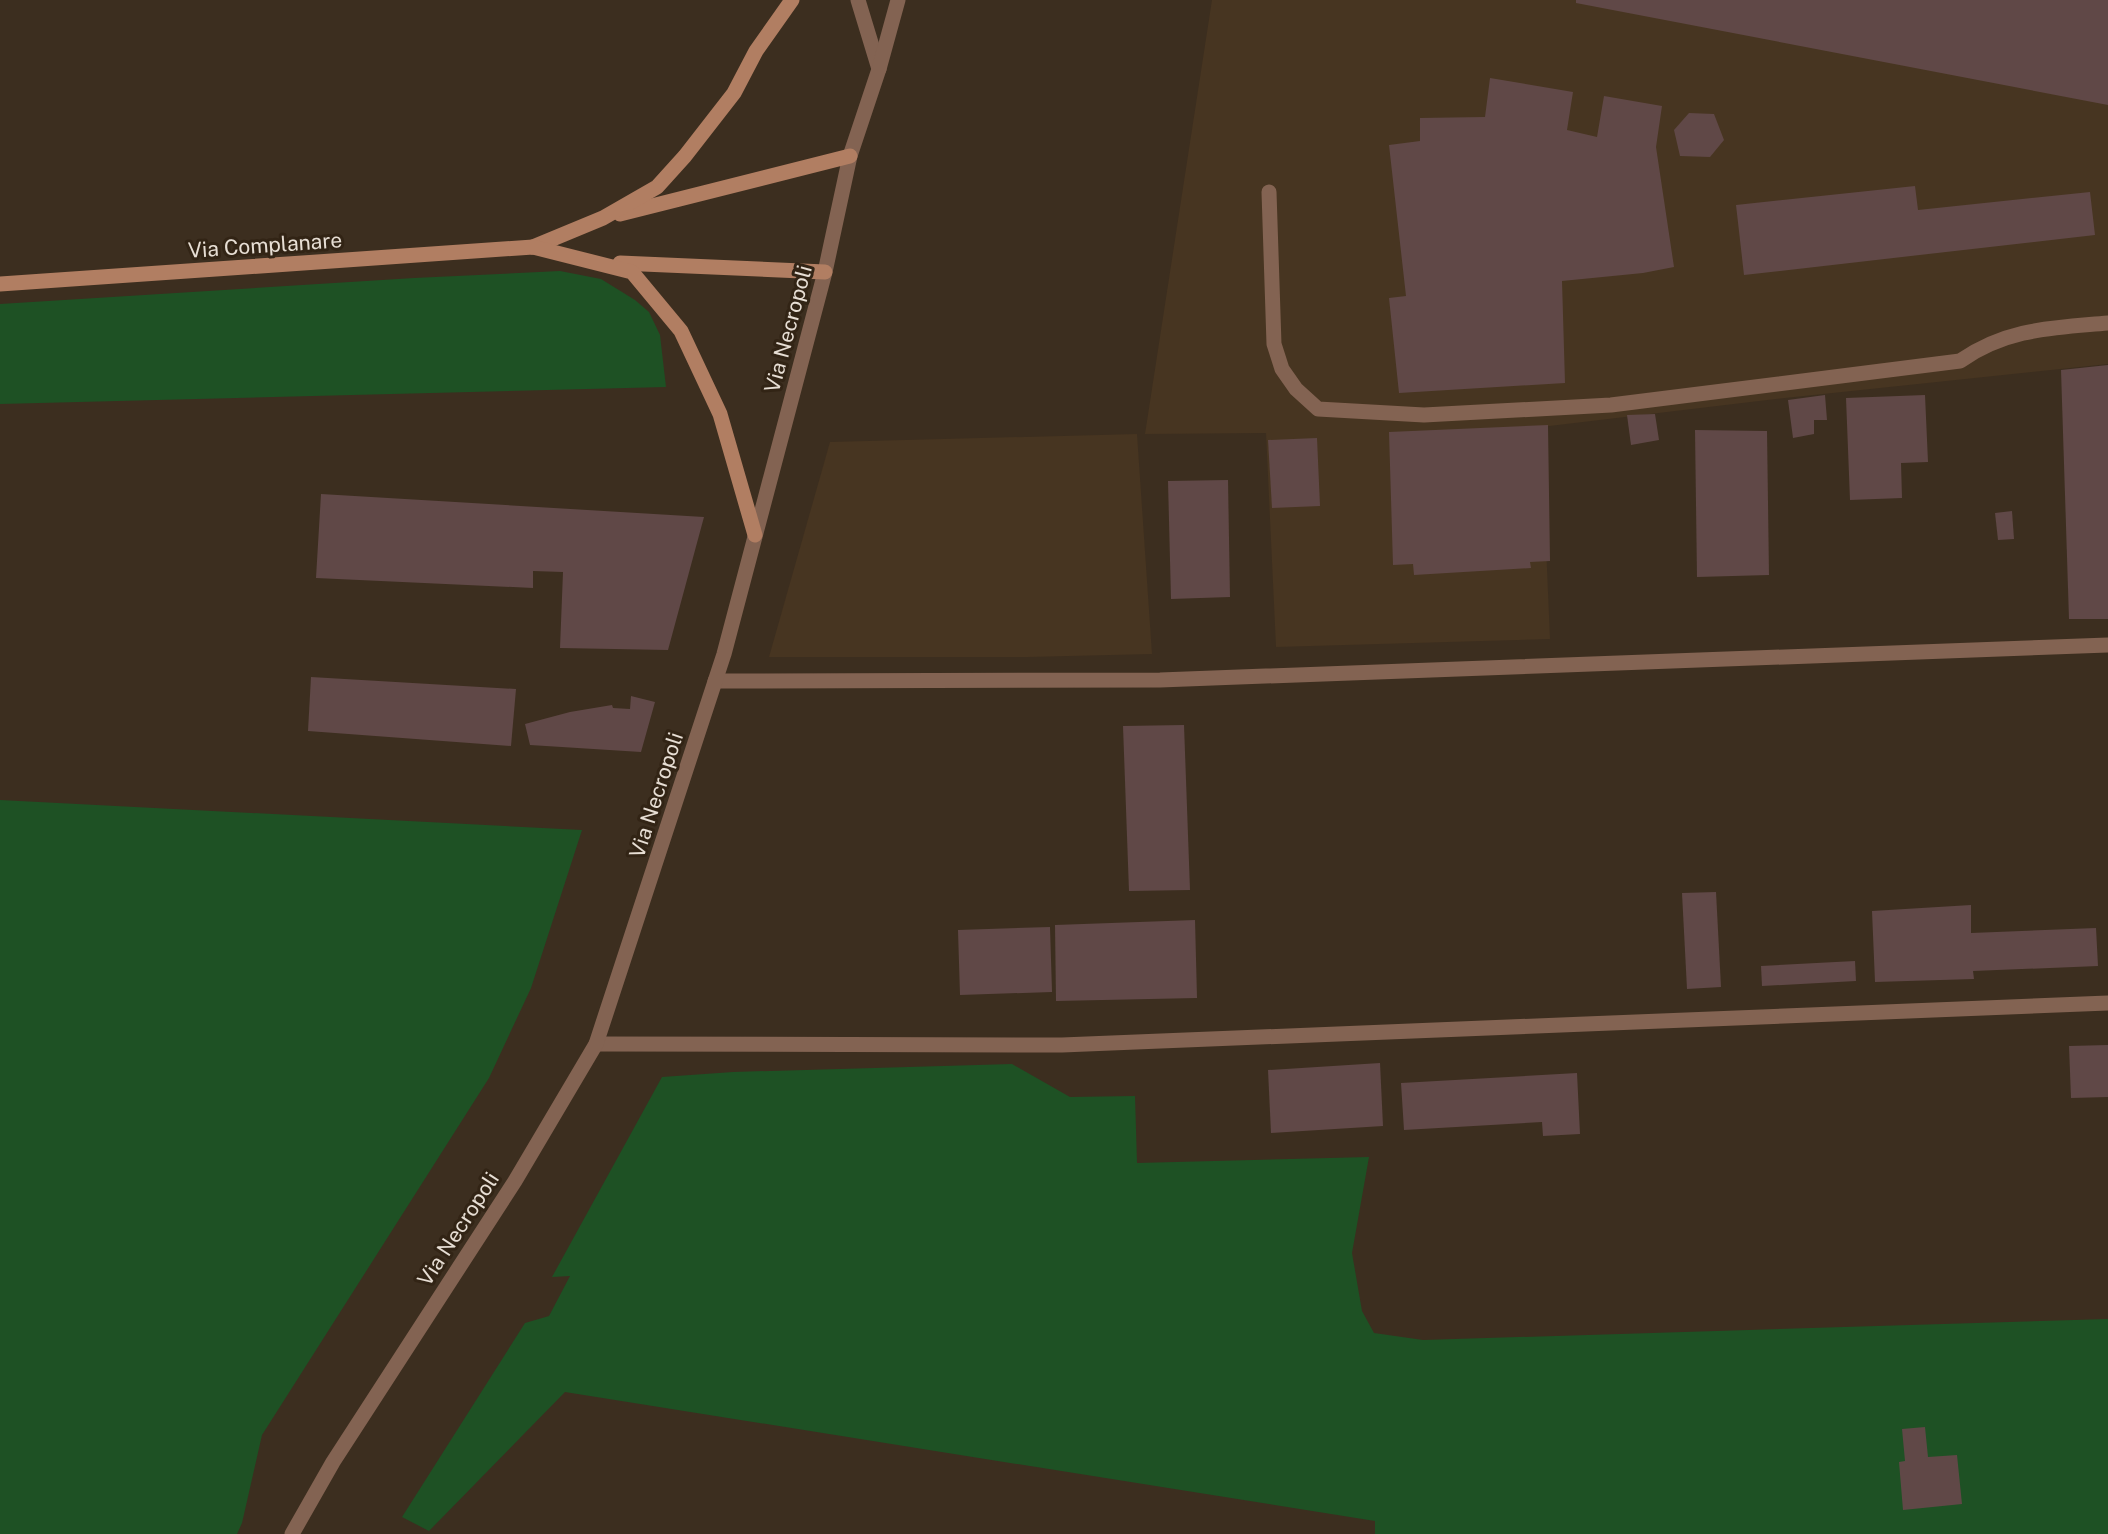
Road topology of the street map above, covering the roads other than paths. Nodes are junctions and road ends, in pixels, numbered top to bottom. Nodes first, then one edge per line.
1 (792, 0) edge
2 (858, 0) edge
3 (898, 0) edge
4 (879, 69) junction
5 (850, 156) junction
6 (1269, 192) dead end
7 (603, 218) junction
8 (533, 247) junction
9 (593, 262) junction
10 (825, 272) junction
11 (0, 284) edge
12 (2108, 323) edge
13 (755, 536) junction
14 (2108, 645) edge
15 (715, 681) junction
16 (2108, 1003) edge
17 (596, 1044) junction
18 (292, 1534) edge

1 - 7 main road
2 - 4 street
3 - 4 street, Via Necropoli
4 - 5 street, Via Necropoli
5 - 7 main road
5 - 10 street, Via Necropoli
6 - 12 street
7 - 8 main road
8 - 9 main road
8 - 11 main road, Via Complanare
9 - 10 main road
9 - 13 main road
10 - 13 street, Via Necropoli
13 - 15 street, Via Necropoli
14 - 15 street
15 - 17 street, Via Necropoli
16 - 17 street
17 - 18 street, Via Necropoli

